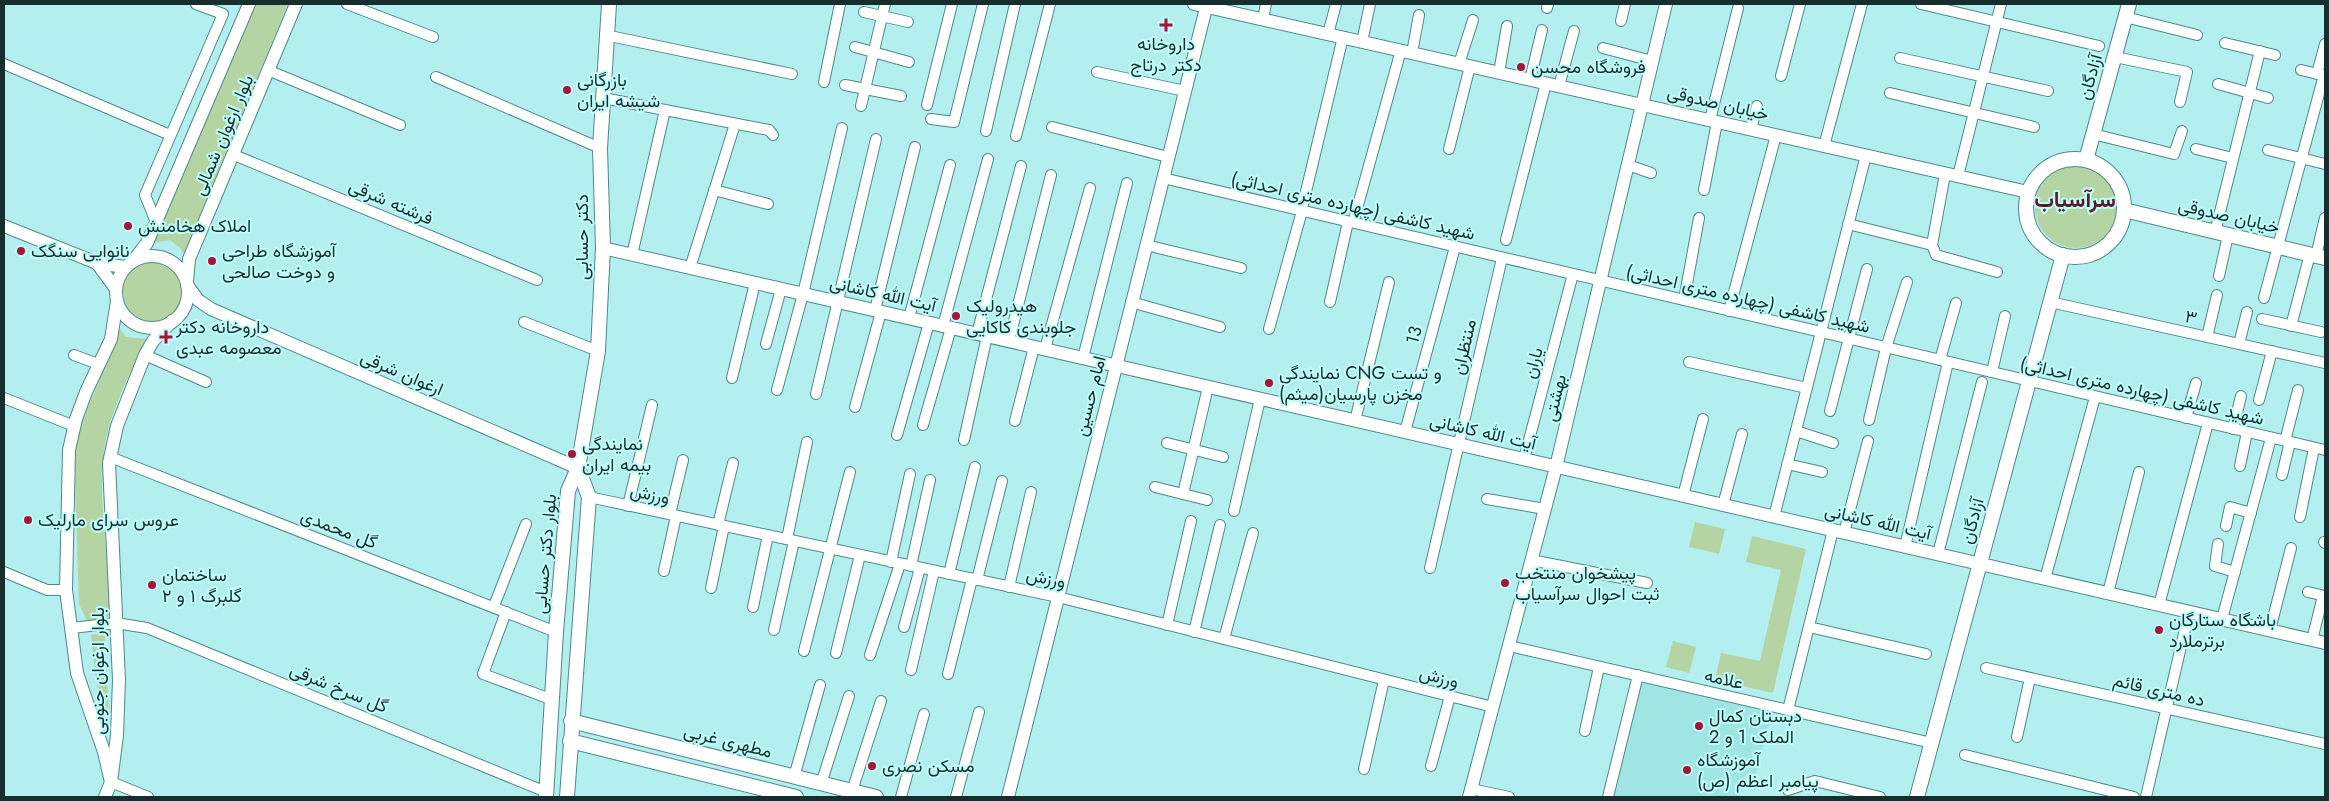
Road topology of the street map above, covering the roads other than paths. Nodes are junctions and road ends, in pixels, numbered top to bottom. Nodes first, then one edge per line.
1 (196, 4) edge
2 (248, 4) edge
3 (296, 4) edge
4 (347, 4) edge
5 (608, 4) edge
6 (840, 4) edge
7 (885, 4) edge
8 (952, 4) edge
9 (983, 4) edge
10 (1015, 4) edge
11 (1050, 4) edge
12 (1266, 4) edge
13 (1336, 4) edge
14 (1370, 4) edge
15 (1625, 4) edge
16 (1666, 4) edge
17 (1800, 4) edge
18 (1862, 4) edge
19 (1921, 4) edge
20 (2001, 4) edge
21 (1202, 5) edge
22 (1738, 8) dead end
23 (2127, 10) edge
24 (864, 12) dead end
25 (882, 16) junction
26 (1419, 16) dead end
27 (1262, 19) junction
28 (1473, 20) dead end
29 (1621, 21) dead end
30 (1996, 21) junction
31 (908, 22) dead end
32 (1507, 26) dead end
33 (1542, 30) dead end
34 (1574, 31) dead end
35 (1328, 34) junction
36 (605, 35) junction
37 (2197, 35) dead end
38 (433, 37) dead end
39 (1343, 37) junction
40 (1362, 42) junction
41 (2225, 43) dead end
42 (2325, 44) edge
43 (2099, 46) dead end
44 (855, 47) dead end
45 (1603, 48) dead end
46 (2260, 51) junction
47 (874, 52) junction
48 (1406, 52) junction
49 (2275, 55) dead end
50 (2116, 57) junction
51 (1900, 58) dead end
52 (1652, 61) junction
53 (909, 62) dead end
54 (4, 64) edge
55 (1465, 65) junction
56 (270, 70) junction
57 (2301, 70) dead end
58 (1097, 72) dead end
59 (1499, 73) junction
60 (792, 74) dead end
61 (2322, 75) edge
62 (1781, 76) dead end
63 (1983, 76) junction
64 (436, 77) dead end
65 (1530, 80) junction
66 (824, 82) dead end
67 (1546, 83) junction
68 (2218, 84) dead end
69 (846, 85) dead end
70 (1559, 86) junction
71 (865, 89) junction
72 (1185, 91) junction
73 (2048, 91) dead end
74 (1890, 93) dead end
75 (2249, 93) junction
76 (901, 96) dead end
77 (603, 98) junction
78 (2268, 98) dead end
79 (2180, 102) dead end
80 (927, 105) dead end
81 (1642, 105) junction
82 (861, 106) dead end
83 (1757, 106) dead end
84 (665, 110) junction
85 (1974, 114) junction
86 (931, 119) dead end
87 (1713, 121) junction
88 (735, 124) junction
89 (400, 125) dead end
90 (2034, 127) dead end
91 (842, 128) dead end
92 (1052, 128) dead end
93 (1751, 130) junction
94 (986, 131) dead end
95 (2182, 131) dead end
96 (2093, 134) junction
97 (170, 135) junction
98 (773, 135) dead end
99 (1776, 135) junction
100 (1016, 136) dead end
101 (876, 139) dead end
102 (1824, 146) junction
103 (915, 147) dead end
104 (600, 148) junction
105 (1450, 149) dead end
106 (2196, 149) dead end
107 (2268, 150) dead end
108 (234, 155) junction
109 (1866, 156) junction
110 (1168, 157) junction
111 (2233, 158) junction
112 (2302, 158) junction
113 (988, 160) dead end
114 (2086, 160) junction
115 (2325, 164) edge
116 (950, 165) dead end
117 (1628, 165) junction
118 (1020, 166) dead end
119 (1651, 174) dead end
120 (1051, 175) dead end
121 (1952, 175) junction
122 (1163, 178) junction
123 (1127, 183) dead end
124 (1090, 188) dead end
125 (714, 190) junction
126 (1704, 190) dead end
127 (2028, 192) junction
128 (768, 204) dead end
129 (1303, 208) junction
130 (2124, 210) junction
131 (1699, 218) dead end
132 (2325, 218) edge
133 (1352, 219) junction
134 (156, 222) junction
135 (1848, 224) junction
136 (4, 226) edge
137 (2221, 233) junction
138 (1506, 240) dead end
139 (1146, 245) junction
140 (1932, 245) junction
141 (2277, 246) junction
142 (1455, 247) junction
143 (603, 248) junction
144 (632, 255) junction
145 (2062, 255) junction
146 (2317, 256) edge
147 (1502, 258) junction
148 (97, 263) junction
149 (129, 264) junction
150 (690, 268) junction
151 (1241, 268) dead end
152 (1866, 269) dead end
153 (1997, 272) dead end
154 (1573, 274) junction
155 (2219, 276) dead end
156 (537, 280) dead end
157 (1601, 281) junction
158 (1389, 282) dead end
159 (1907, 282) dead end
160 (187, 283) junction
161 (755, 283) junction
162 (781, 289) junction
163 (803, 294) junction
164 (2217, 294) dead end
165 (117, 295) junction
166 (2264, 298) dead end
167 (1684, 300) junction
168 (838, 302) junction
169 (1132, 302) junction
170 (1330, 302) dead end
171 (2050, 302) junction
172 (1956, 303) dead end
173 (211, 310) junction
174 (878, 311) junction
175 (1729, 311) junction
176 (2246, 312) dead end
177 (2005, 316) dead end
178 (176, 318) junction
179 (909, 318) junction
180 (2262, 319) dead end
181 (524, 322) dead end
182 (929, 323) junction
183 (2291, 326) junction
184 (947, 327) junction
185 (1220, 328) dead end
186 (1269, 329) dead end
187 (1821, 332) junction
188 (2321, 332) dead end
189 (982, 335) junction
190 (2207, 336) junction
191 (1849, 339) junction
192 (1009, 341) junction
193 (766, 344) dead end
194 (2239, 344) junction
195 (1039, 348) junction
196 (1886, 348) junction
197 (598, 350) junction
198 (2272, 351) junction
199 (74, 355) dead end
200 (144, 356) junction
201 (1083, 358) junction
202 (1944, 361) junction
203 (1689, 362) dead end
204 (2325, 363) edge
205 (98, 364) junction
206 (1116, 366) junction
207 (1992, 372) junction
208 (732, 378) dead end
209 (2029, 381) junction
210 (206, 382) dead end
211 (1982, 382) dead end
212 (2196, 383) dead end
213 (1208, 387) junction
214 (1807, 388) junction
215 (777, 390) dead end
216 (2298, 390) dead end
217 (816, 394) dead end
218 (2095, 396) junction
219 (2241, 396) dead end
220 (4, 398) edge
221 (1260, 399) junction
222 (2259, 400) dead end
223 (652, 405) dead end
224 (855, 407) dead end
225 (1830, 411) dead end
226 (2186, 418) junction
227 (1703, 419) dead end
228 (1869, 420) dead end
229 (1015, 421) dead end
230 (1356, 421) junction
231 (2208, 423) junction
232 (923, 425) dead end
233 (74, 426) junction
234 (2233, 429) junction
235 (1796, 431) junction
236 (1405, 432) junction
237 (2248, 432) junction
238 (1742, 434) dead end
239 (897, 435) dead end
240 (2271, 438) junction
241 (964, 440) dead end
242 (1868, 441) dead end
243 (807, 442) dead end
244 (1833, 442) dead end
245 (2287, 442) junction
246 (1167, 443) dead end
247 (1458, 444) junction
248 (2314, 448) junction
249 (1193, 449) junction
250 (2325, 450) edge
251 (110, 457) junction
252 (1223, 457) dead end
253 (1524, 459) junction
254 (683, 460) dead end
255 (733, 463) dead end
256 (1788, 464) junction
257 (2240, 466) dead end
258 (975, 467) dead end
259 (1556, 467) junction
260 (578, 468) junction
261 (850, 472) dead end
262 (1822, 472) dead end
263 (2139, 472) dead end
264 (910, 474) dead end
265 (2282, 475) dead end
266 (930, 480) dead end
267 (1002, 481) dead end
268 (1155, 487) dead end
269 (1031, 492) dead end
270 (1183, 494) junction
271 (1683, 496) junction
272 (589, 497) junction
273 (1487, 499) dead end
274 (1207, 500) dead end
275 (1723, 505) junction
276 (628, 506) junction
277 (1545, 510) junction
278 (1234, 511) dead end
279 (2251, 512) junction
280 (673, 515) junction
281 (1774, 517) junction
282 (2300, 517) dead end
283 (1191, 521) dead end
284 (526, 524) dead end
285 (721, 525) junction
286 (1220, 525) dead end
287 (2226, 526) dead end
288 (1839, 531) junction
289 (1253, 533) dead end
290 (768, 535) junction
291 (790, 540) junction
292 (2218, 544) dead end
293 (1905, 547) junction
294 (830, 548) junction
295 (2291, 548) dead end
296 (1938, 554) junction
297 (860, 555) junction
298 (1531, 560) junction
299 (896, 563) junction
300 (1980, 564) junction
301 (915, 567) junction
302 (1430, 568) dead end
303 (664, 571) dead end
304 (934, 571) junction
305 (4, 572) edge
306 (2235, 572) junction
307 (949, 574) junction
308 (975, 579) junction
309 (2045, 579) junction
310 (1648, 583) dead end
311 (1009, 587) junction
312 (711, 588) dead end
313 (66, 590) junction
314 (2308, 592) dead end
315 (2108, 593) junction
316 (2324, 596) edge
317 (1058, 597) junction
318 (2158, 605) junction
319 (494, 606) junction
320 (753, 608) dead end
321 (506, 612) junction
322 (2189, 612) junction
323 (2222, 619) junction
324 (116, 623) junction
325 (1167, 625) junction
326 (904, 627) dead end
327 (1809, 627) junction
328 (72, 628) junction
329 (774, 630) dead end
330 (2270, 630) junction
331 (556, 632) junction
332 (1194, 632) junction
333 (1224, 640) junction
334 (2312, 640) junction
335 (2325, 643) edge
336 (1509, 646) junction
337 (804, 651) dead end
338 (836, 653) dead end
339 (1926, 654) dead end
340 (870, 655) dead end
341 (1599, 666) junction
342 (1986, 668) dead end
343 (911, 670) dead end
344 (948, 674) dead end
345 (1638, 675) junction
346 (2030, 678) junction
347 (1384, 680) junction
348 (820, 685) dead end
349 (849, 696) dead end
350 (1450, 696) junction
351 (553, 700) junction
352 (881, 701) dead end
353 (1492, 707) junction
354 (2167, 708) junction
355 (1788, 710) junction
356 (979, 712) dead end
357 (924, 714) dead end
358 (571, 721) junction
359 (1585, 731) dead end
360 (615, 732) junction
361 (2017, 737) dead end
362 (570, 741) junction
363 (1932, 743) junction
364 (2325, 744) edge
365 (610, 751) junction
366 (1965, 754) dead end
367 (1431, 766) dead end
368 (1364, 770) dead end
369 (794, 777) junction
370 (111, 782) junction
371 (821, 784) junction
372 (1788, 790) dead end
373 (852, 791) junction
374 (1470, 793) edge
375 (546, 794) edge
376 (105, 797) edge
377 (148, 797) edge
378 (567, 797) edge
379 (796, 797) edge
380 (876, 797) edge
381 (901, 797) edge
382 (956, 797) edge
383 (1008, 797) edge
384 (1509, 797) edge
385 (1608, 797) edge
386 (1880, 797) edge
387 (1917, 797) edge
388 (2134, 797) edge
389 (2146, 797) edge

1 - 97 street
2 - 134 street, بلوار ارغوان شمالی
3 - 56 street, بلوار ارغوان شمالی
4 - 38 street
5 - 36 main road, دکتر حسابی
6 - 66 street
7 - 25 street
8 - 80 street
9 - 86 street
10 - 94 street
11 - 100 street
12 - 27 street
13 - 35 street
14 - 40 street
15 - 29 street
16 - 52 street, بهشتی
17 - 62 street
18 - 102 street
19 - 30 street
20 - 30 street
21 - 27 street, خیابان صدوقی
21 - 72 street, امام حسین
22 - 87 street
23 - 37 street
23 - 50 main road, آزادگان
24 - 25 street
25 - 31 street
25 - 47 street
26 - 48 street
27 - 35 street, خیابان صدوقی
28 - 55 street
30 - 43 street
30 - 63 street
32 - 59 street
33 - 65 street
34 - 70 street
35 - 39 street, خیابان صدوقی
36 - 60 street
36 - 77 main road, دکتر حسابی
39 - 40 street, خیابان صدوقی
39 - 129 street
40 - 48 street, خیابان صدوقی
41 - 46 street
42 - 61 street
44 - 47 street
45 - 52 street
46 - 49 street
46 - 75 street
47 - 53 street
47 - 71 street
48 - 55 street, خیابان صدوقی
48 - 133 street
50 - 79 street
50 - 96 main road, آزادگان
51 - 63 street
52 - 81 street, بهشتی
54 - 97 street
55 - 59 street, خیابان صدوقی
55 - 105 street
56 - 89 street
56 - 108 street, بلوار ارغوان شمالی
57 - 61 street
58 - 72 street
59 - 65 street, خیابان صدوقی
61 - 112 street
63 - 73 street
63 - 85 street
64 - 104 street
65 - 67 street, خیابان صدوقی
67 - 70 street, خیابان صدوقی
67 - 138 street
68 - 75 street
69 - 71 street
70 - 81 street, خیابان صدوقی
71 - 76 street
71 - 82 street
72 - 110 street, امام حسین
74 - 85 street
75 - 78 street
75 - 111 street
77 - 84 street
77 - 104 main road, دکتر حسابی
81 - 87 street, خیابان صدوقی
81 - 117 street, بهشتی
83 - 93 street
84 - 88 street
84 - 144 street
85 - 90 street
85 - 121 street
87 - 93 street, خیابان صدوقی
87 - 126 street
88 - 98 street
88 - 125 street
91 - 163 street
92 - 110 street
93 - 99 street, خیابان صدوقی
95 - 96 street
96 - 114 main road, آزادگان
97 - 134 street
99 - 102 street, خیابان صدوقی
99 - 175 street
101 - 168 street
102 - 109 street, خیابان صدوقی
103 - 174 street
104 - 143 main road, دکتر حسابی
106 - 111 street
107 - 112 street
108 - 156 street, فرشته شرقی
108 - 160 street, بلوار ارغوان شمالی
109 - 121 street, خیابان صدوقی
109 - 135 street
110 - 122 street, امام حسین
111 - 137 street
112 - 115 street
112 - 141 street
113 - 184 street
114 - 127 main road
114 - 130 main road
116 - 179 street
117 - 119 street
117 - 157 street, بهشتی
118 - 189 street
120 - 192 street
121 - 127 street, خیابان صدوقی
121 - 140 street
122 - 129 street, شهید کاشفی (چهارده متری احداثی)
122 - 139 street, امام حسین
123 - 201 street
124 - 195 street
125 - 128 street
125 - 150 street
127 - 145 main road
129 - 133 street, شهید کاشفی (چهارده متری احداثی)
129 - 186 street
130 - 137 main road, خیابان صدوقی
130 - 145 main road
131 - 167 street
132 - 146 street
133 - 142 street, شهید کاشفی (چهارده متری احداثی)
133 - 170 street
134 - 149 street, بلوار ارغوان شمالی
135 - 140 street
135 - 187 street
136 - 148 street
137 - 141 main road, خیابان صدوقی
137 - 155 street
139 - 151 street
139 - 169 street, امام حسین
140 - 153 street
141 - 146 main road, خیابان صدوقی
141 - 166 street
142 - 147 street, شهید کاشفی (چهارده متری احداثی)
142 - 236 street, 13
143 - 144 street, آیت الله کاشانی
143 - 197 main road, دکتر حسابی
144 - 150 street, آیت الله کاشانی
145 - 171 main road, آزادگان
146 - 183 street
147 - 154 street, شهید کاشفی (چهارده متری احداثی)
147 - 247 street, منتظران
148 - 149 street
148 - 165 street
149 - 160 street
149 - 165 street
150 - 161 street, آیت الله کاشانی
152 - 191 street
154 - 157 street, شهید کاشفی (چهارده متری احداثی)
154 - 253 street, یاران
157 - 167 street, شهید کاشفی (چهارده متری احداثی)
157 - 259 street, بهشتی
158 - 230 street
159 - 196 street
160 - 173 street
160 - 178 street
161 - 162 street, آیت الله کاشانی
161 - 208 street
162 - 163 street, آیت الله کاشانی
162 - 193 street
163 - 168 street, آیت الله کاشانی
163 - 215 street
164 - 190 street
165 - 178 street
165 - 205 street, بلوار ارغوان جنوبی
167 - 175 street, شهید کاشفی (چهارده متری احداثی)
168 - 174 street, آیت الله کاشانی
168 - 217 street
169 - 185 street
169 - 206 street, امام حسین
171 - 190 street, ۳
171 - 209 main road, آزادگان
172 - 202 street
173 - 178 street
173 - 260 street, ارغوان شرقی
174 - 179 street, آیت الله کاشانی
174 - 224 street
175 - 187 street, شهید کاشفی (چهارده متری احداثی)
176 - 194 street
177 - 207 street
178 - 200 street, بلوار ارغوان جنوبی
179 - 182 street, آیت الله کاشانی
180 - 183 street
181 - 197 street
182 - 184 street, آیت الله کاشانی
182 - 239 street
183 - 188 street
184 - 189 street, آیت الله کاشانی
184 - 232 street
187 - 191 street, شهید کاشفی (چهارده متری احداثی)
187 - 214 street
189 - 192 street, آیت الله کاشانی
189 - 241 street
190 - 194 street, ۳
191 - 196 street, شهید کاشفی (چهارده متری احداثی)
191 - 225 street
192 - 195 street, آیت الله کاشانی
194 - 198 street, ۳
195 - 201 street, آیت الله کاشانی
195 - 229 street
196 - 202 street, شهید کاشفی (چهارده متری احداثی)
196 - 228 street
197 - 260 main road, دکتر حسابی
198 - 204 street, ۳
198 - 222 street
199 - 205 street
200 - 210 street
200 - 251 street, بلوار ارغوان جنوبی
201 - 206 street, آیت الله کاشانی
202 - 207 street, شهید کاشفی (چهارده متری احداثی)
202 - 293 street
203 - 214 street
205 - 233 street, بلوار ارغوان جنوبی
206 - 213 street, آیت الله کاشانی
206 - 317 street, امام حسین
207 - 209 street, شهید کاشفی (چهارده متری احداثی)
209 - 218 street, شهید کاشفی (چهارده متری احداثی)
209 - 300 main road, آزادگان
211 - 296 street
212 - 226 street
213 - 221 street, آیت الله کاشانی
213 - 249 street
214 - 235 street
216 - 245 street
218 - 226 street, شهید کاشفی (چهارده متری احداثی)
218 - 309 street
219 - 234 street
220 - 233 street
221 - 230 street, آیت الله کاشانی
221 - 278 street
223 - 276 street
226 - 231 street, شهید کاشفی (چهارده متری احداثی)
227 - 271 street
230 - 236 street, آیت الله کاشانی
231 - 234 street, شهید کاشفی (چهارده متری احداثی)
231 - 318 street
233 - 313 street, بلوار ارغوان جنوبی
234 - 237 street, شهید کاشفی (چهارده متری احداثی)
235 - 244 street
235 - 256 street
236 - 247 street, آیت الله کاشانی
237 - 240 street, شهید کاشفی (چهارده متری احداثی)
237 - 257 street
238 - 275 street
240 - 245 street, شهید کاشفی (چهارده متری احداثی)
240 - 279 street
242 - 288 street
243 - 291 street
245 - 248 street, شهید کاشفی (چهارده متری احداثی)
245 - 265 street
246 - 249 street
247 - 253 street, آیت الله کاشانی
247 - 302 street, منتظران
248 - 250 street, شهید کاشفی (چهارده متری احداثی)
248 - 282 street
249 - 252 street
249 - 270 street
251 - 319 street, گل محمدی
251 - 324 street, بلوار ارغوان جنوبی
253 - 259 street, آیت الله کاشانی
254 - 280 street
255 - 285 street
256 - 262 street
256 - 281 street
258 - 307 street
259 - 271 street, آیت الله کاشانی
259 - 277 street, بهشتی
260 - 272 main road, بلوار دکتر حسابی
260 - 331 main road, بلوار دکتر حسابی
261 - 294 street
263 - 315 street
264 - 299 street
266 - 301 street
267 - 308 street
268 - 270 street
269 - 311 street
270 - 274 street
271 - 275 street, آیت الله کاشانی
272 - 276 street, ورزش
272 - 358 main road, بلوار دکتر حسابی
273 - 277 street
275 - 281 street, آیت الله کاشانی
276 - 280 street, ورزش
277 - 298 street, بهشتی
279 - 287 street
279 - 306 street
280 - 285 street, ورزش
280 - 303 street
281 - 288 street, آیت الله کاشانی
283 - 325 street
284 - 319 street
285 - 290 street, ورزش
285 - 312 street
286 - 332 street
288 - 293 street, آیت الله کاشانی
288 - 327 street
289 - 333 street
290 - 291 street, ورزش
290 - 320 street
291 - 294 street, ورزش
291 - 329 street
292 - 306 street
293 - 296 street, آیت الله کاشانی
294 - 297 street, ورزش
294 - 337 street
295 - 330 street
296 - 300 street, آیت الله کاشانی
297 - 299 street, ورزش
297 - 338 street
298 - 310 street
298 - 336 street, بهشتی
299 - 301 street, ورزش
299 - 340 street
300 - 309 street, آیت الله کاشانی
300 - 363 main road, آزادگان
301 - 304 street, ورزش
301 - 326 street
304 - 307 street, ورزش
304 - 343 street
305 - 313 street
306 - 323 street
307 - 308 street, ورزش
308 - 311 street, ورزش
308 - 344 street
309 - 315 street, آیت الله کاشانی
311 - 317 street, ورزش
313 - 328 street, بلوار ارغوان جنوبی
314 - 316 street
315 - 318 street, آیت الله کاشانی
316 - 334 street
317 - 325 street, ورزش
317 - 383 street, امام حسین
318 - 322 street, آیت الله کاشانی
319 - 321 street, گل محمدی
321 - 331 street, گل محمدی
321 - 351 street
322 - 323 street, آیت الله کاشانی
322 - 354 street
323 - 330 street, آیت الله کاشانی
324 - 328 street, گل سرخ شرقی
324 - 370 street, بلوار ارغوان جنوبی
324 - 375 street, گل سرخ شرقی
325 - 332 street, ورزش
327 - 339 street
327 - 355 street
328 - 370 street, بلوار ارغوان جنوبی
330 - 334 street, آیت الله کاشانی
331 - 351 main road, بلوار دکتر حسابی
332 - 333 street, ورزش
333 - 347 street, ورزش
334 - 335 street, آیت الله کاشانی
336 - 341 street, علامه
336 - 353 street, بهشتی
341 - 345 street, علامه
341 - 359 street
342 - 346 street, ده متری قائم
345 - 355 street, علامه
345 - 385 street
346 - 354 street, ده متری قائم
346 - 361 street
347 - 350 street, ورزش
347 - 368 street
348 - 369 street
349 - 371 street
350 - 353 street, ورزش
350 - 367 street
351 - 375 main road, بلوار دکتر حسابی
352 - 373 street
353 - 374 street, بهشتی
354 - 364 street, ده متری قائم
354 - 389 street
355 - 363 street, علامه
356 - 382 street
357 - 381 street
358 - 360 main road, مطهری غربی
358 - 362 main road, بلوار دکتر حسابی
360 - 365 main road
360 - 369 main road, مطهری غربی
362 - 365 main road
362 - 378 main road, بلوار دکتر حسابی
363 - 387 main road, آزادگان
365 - 379 main road
366 - 388 street
369 - 371 main road, مطهری غربی
370 - 376 street
370 - 377 street
371 - 373 main road, مطهری غربی
372 - 386 street
373 - 380 main road, مطهری غربی
374 - 384 street

